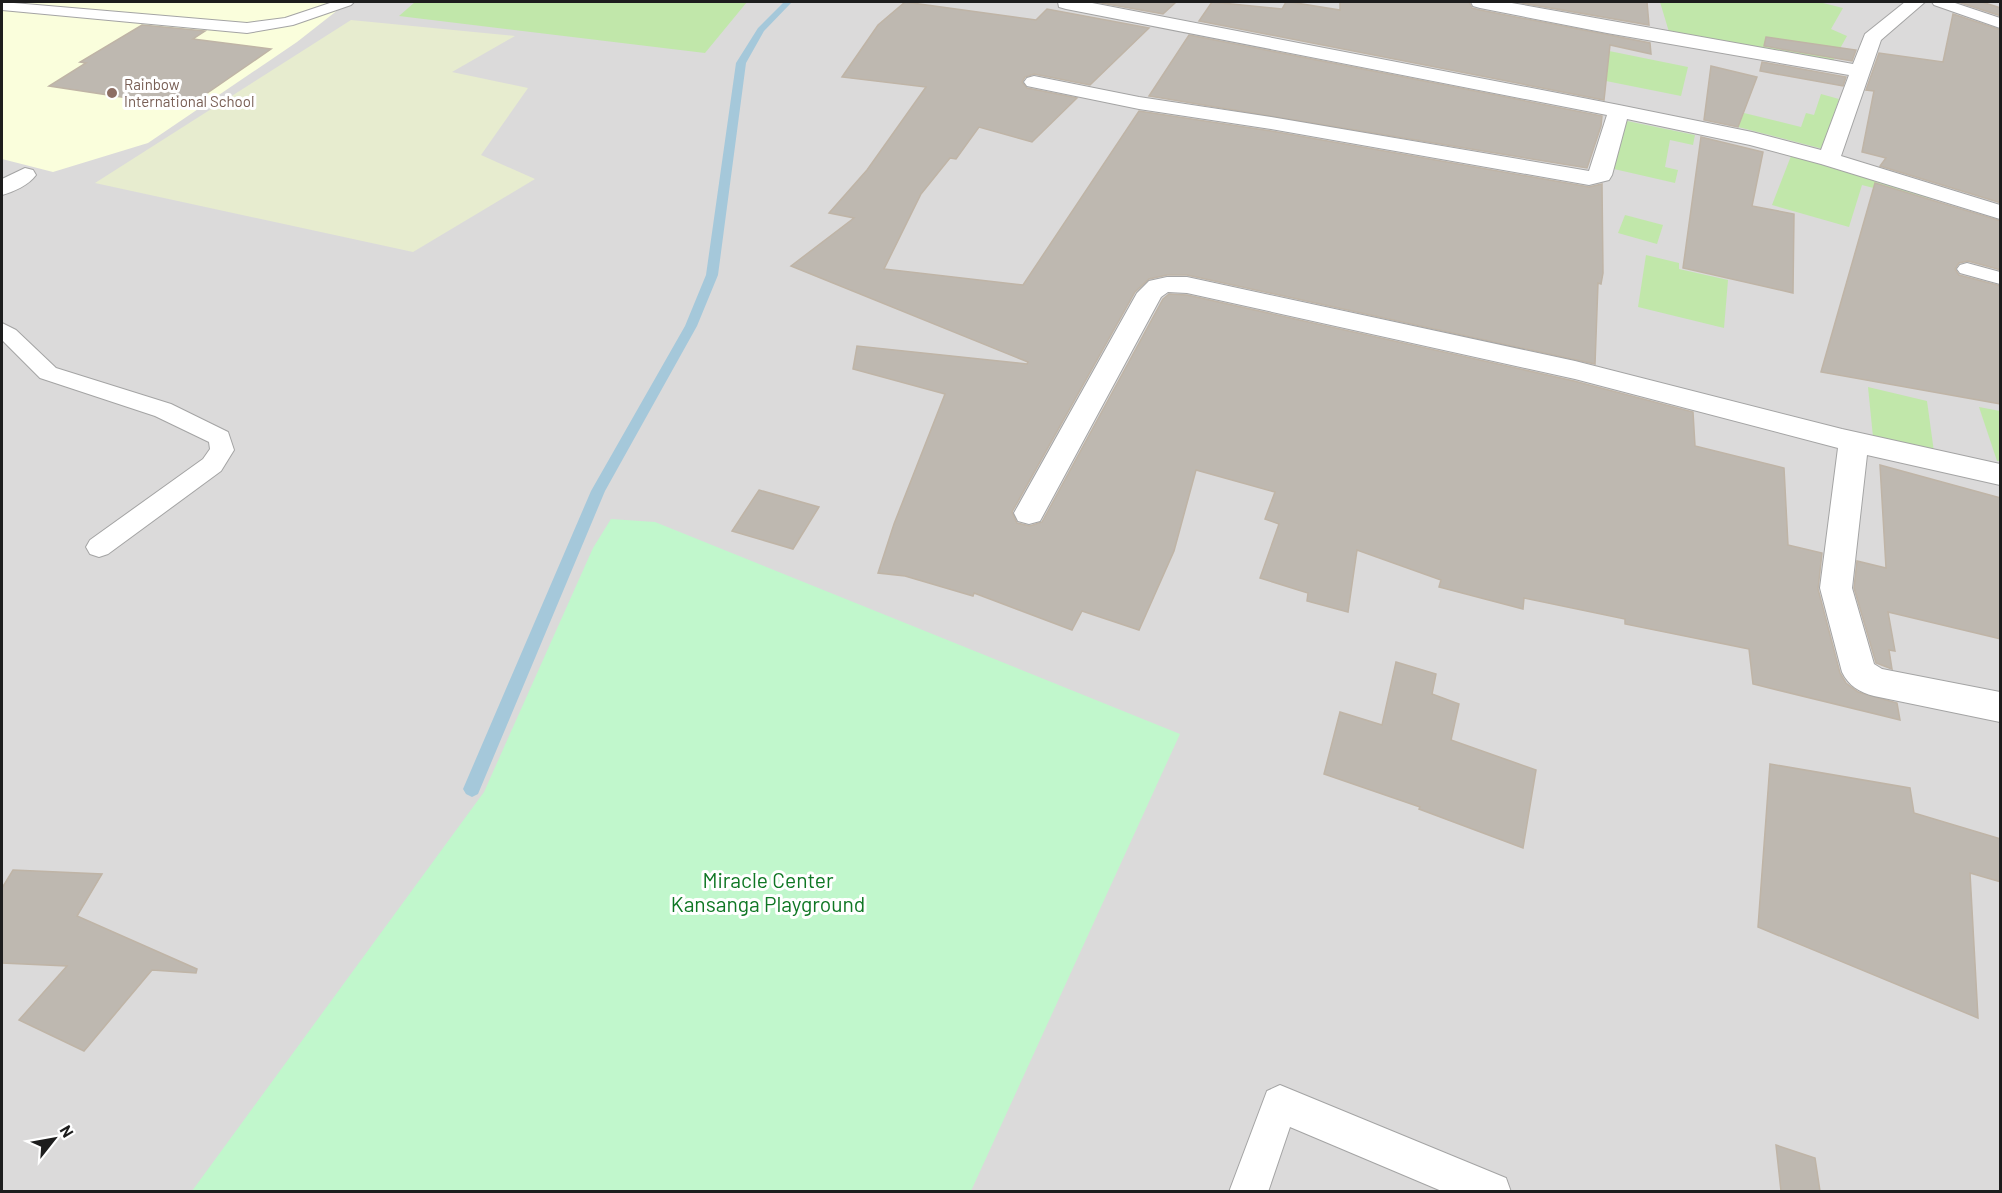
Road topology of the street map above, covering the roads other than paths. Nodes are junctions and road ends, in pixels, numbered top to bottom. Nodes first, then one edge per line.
1 (346, 2) edge
2 (1480, 2) edge
3 (1916, 2) edge
4 (1939, 2) edge
5 (1066, 3) edge
6 (2, 5) edge
7 (2001, 23) edge
8 (1861, 71) junction
9 (1034, 82) dead end
10 (1619, 111) junction
11 (1829, 159) junction
12 (25, 175) dead end
13 (2, 188) edge
14 (2001, 212) edge
15 (1967, 268) dead end
16 (2001, 278) edge
17 (2, 330) edge
18 (1854, 441) junction
19 (2001, 474) edge
20 (1029, 513) dead end
21 (99, 547) dead end
22 (2001, 707) edge
23 (1248, 1191) edge
24 (1492, 1191) edge

1 - 6 lane
2 - 8 street
3 - 8 street
4 - 7 lane
5 - 10 street
8 - 11 street
9 - 10 street
10 - 11 street
11 - 14 street
12 - 13 street
15 - 16 lane
17 - 21 lane
18 - 19 street
18 - 20 street
18 - 22 street
23 - 24 lane

